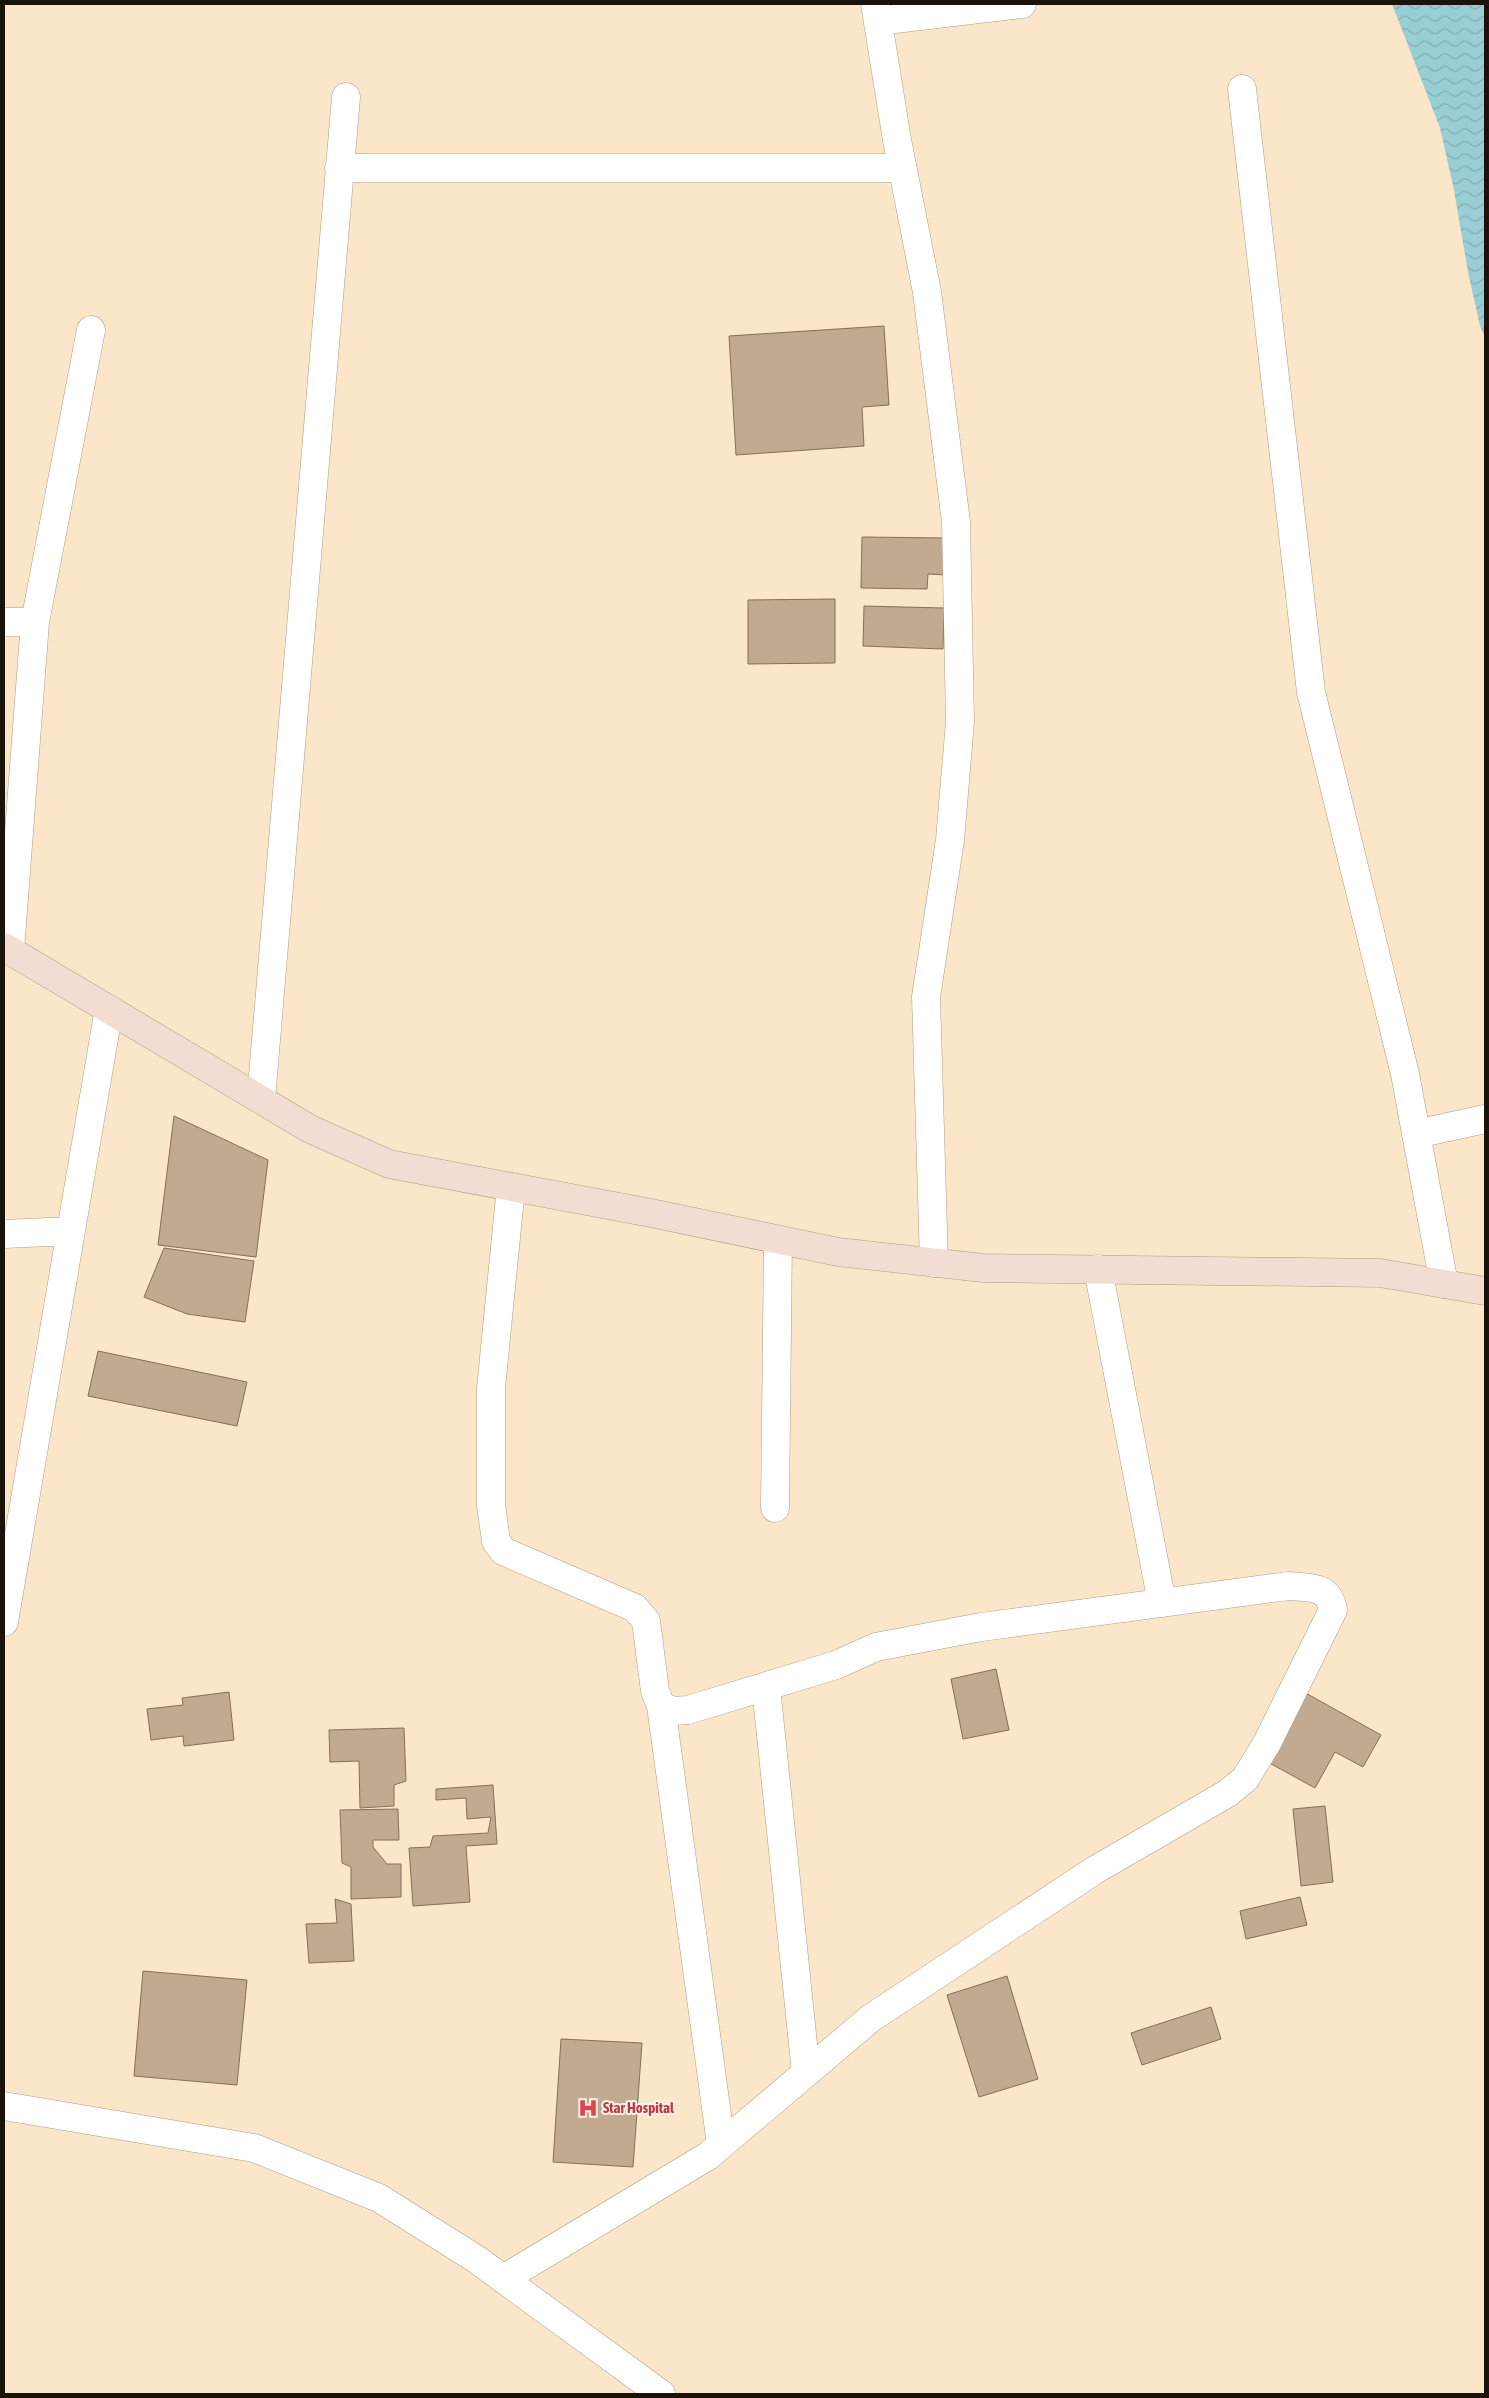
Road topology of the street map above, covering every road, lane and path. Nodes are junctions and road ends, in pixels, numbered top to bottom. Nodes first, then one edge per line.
1 (1022, 4) edge
2 (877, 12) edge
3 (1242, 89) dead end
4 (346, 97) dead end
5 (339, 168) junction
6 (902, 168) junction
7 (91, 330) dead end
8 (4, 622) edge
9 (34, 622) junction
10 (7, 948) edge
11 (110, 1009) junction
12 (261, 1100) junction
13 (1485, 1119) edge
14 (1416, 1134) junction
15 (511, 1187) junction
16 (71, 1231) junction
17 (4, 1234) edge
18 (778, 1240) junction
19 (934, 1263) junction
20 (1098, 1269) junction
21 (1444, 1284) junction
22 (1485, 1291) edge
23 (775, 1508) dead end
24 (11, 1534) edge
25 (1162, 1603) junction
26 (4, 1622) edge
27 (766, 1687) junction
28 (661, 1706) junction
29 (806, 2073) junction
30 (4, 2106) edge
31 (722, 2144) junction
32 (503, 2278) junction
33 (661, 2394) edge

1 - 2 street
2 - 6 street
3 - 14 street
4 - 5 street
5 - 6 street
5 - 12 street
6 - 19 street
7 - 9 street
8 - 9 street
9 - 10 street
10 - 11 street
11 - 12 street
11 - 16 street
12 - 15 street
13 - 14 street
14 - 21 street
15 - 18 street
15 - 28 street
16 - 17 street
16 - 24 street
18 - 19 street
18 - 23 street
19 - 20 street
20 - 21 street
20 - 25 street
21 - 22 street
24 - 26 street
25 - 27 street
25 - 29 street
27 - 28 street
27 - 29 street
28 - 31 street
29 - 31 street
30 - 32 street
31 - 32 street
32 - 33 street

